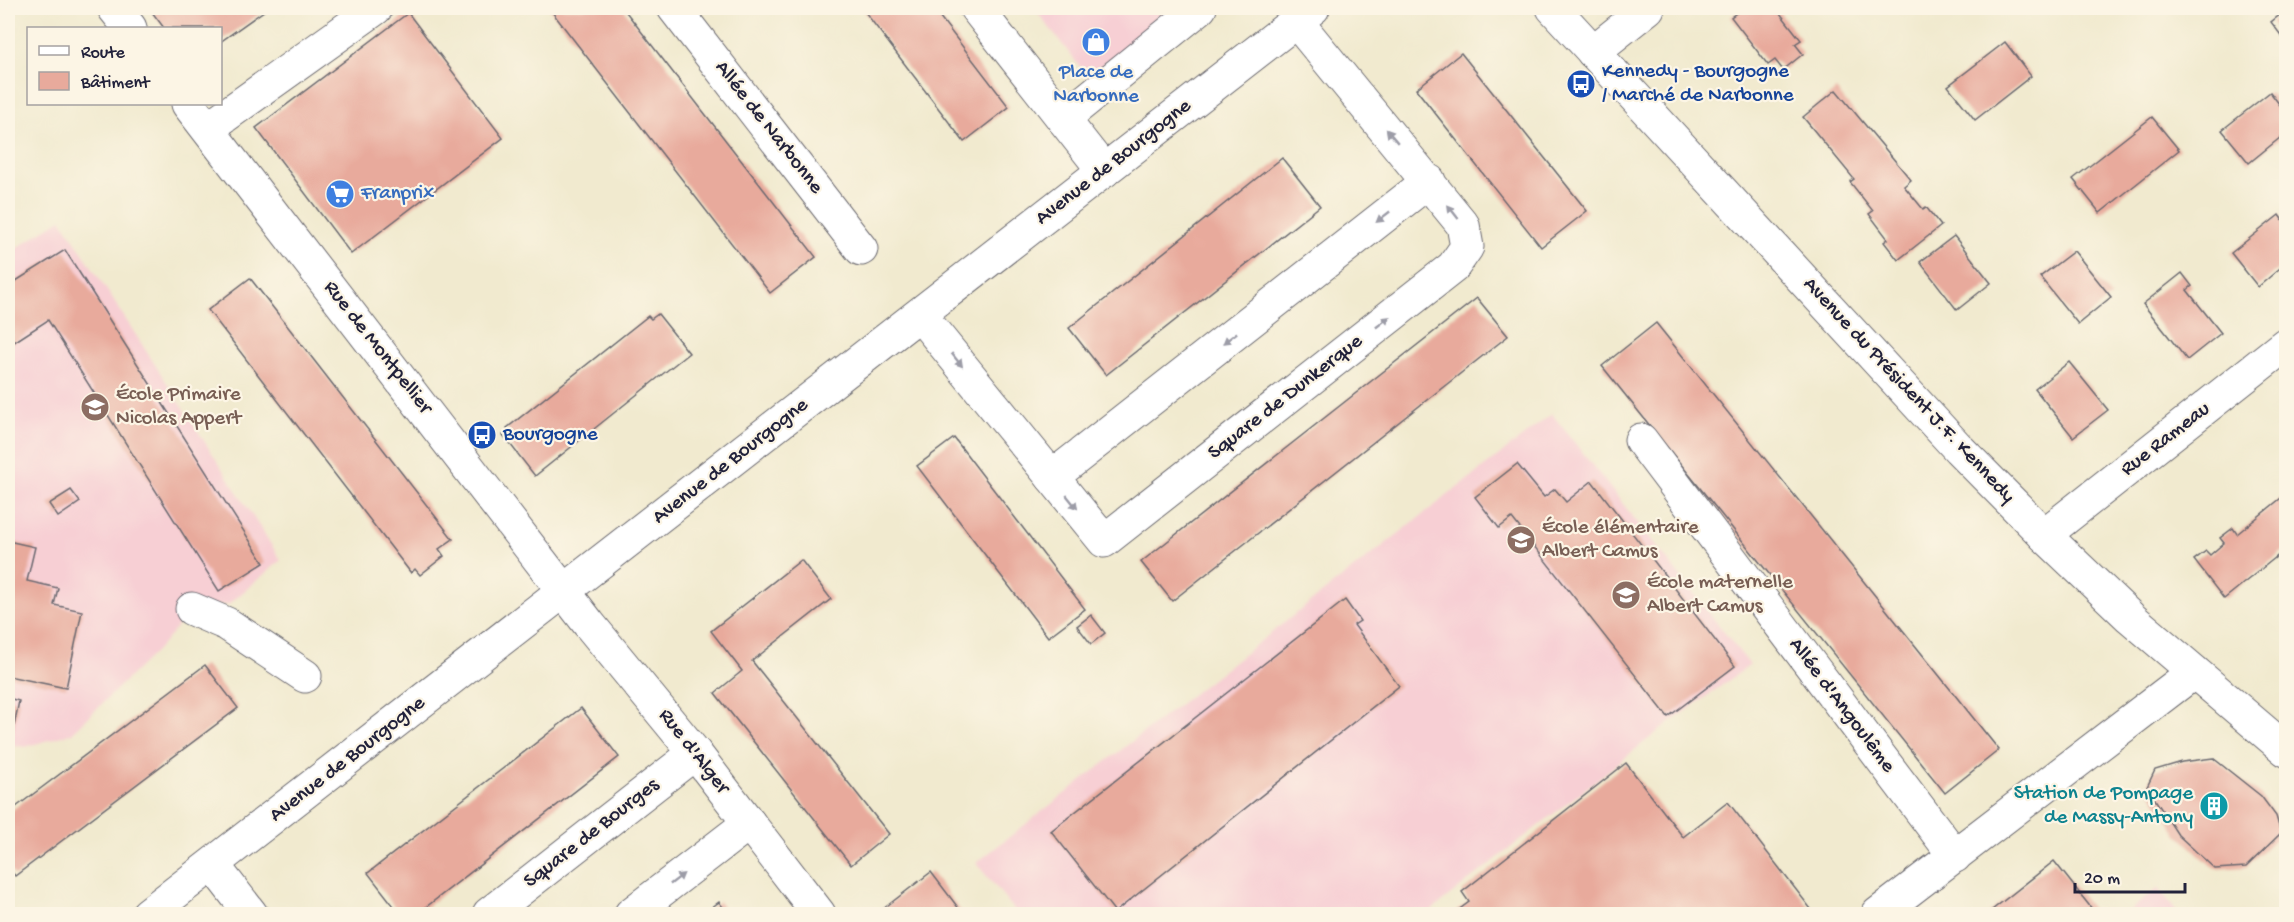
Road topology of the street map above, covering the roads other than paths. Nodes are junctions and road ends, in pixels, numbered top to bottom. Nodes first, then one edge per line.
1 (114, 8) edge
2 (376, 8) edge
3 (674, 8) edge
4 (976, 8) edge
5 (1200, 8) edge
6 (1553, 8) edge
7 (1648, 8) edge
8 (1305, 14) edge
9 (129, 27) edge
10 (1593, 52) junction
11 (222, 101) edge
12 (216, 105) edge
13 (198, 116) edge
14 (1063, 118) junction
15 (1104, 171) junction
16 (1430, 181) junction
17 (861, 249) dead end
18 (920, 315) junction
19 (2286, 344) edge
20 (1641, 440) dead end
21 (1052, 477) junction
22 (2044, 536) junction
23 (564, 592) junction
24 (192, 609) dead end
25 (2194, 672) junction
26 (305, 676) dead end
27 (2286, 750) edge
28 (695, 753) junction
29 (749, 823) junction
30 (1955, 856) junction
31 (213, 865) junction
32 (148, 915) edge
33 (251, 915) edge
34 (489, 915) edge
35 (631, 915) edge
36 (819, 915) edge
37 (1878, 915) edge

1 - 9 street
2 - 11 street
3 - 17 street, Allée de Narbonne
4 - 14 street
5 - 14 street
6 - 10 street, Avenue du Président J.F. Kennedy
7 - 10 street
8 - 15 street, Avenue de Bourgogne
16 -> 8 street, Square de Dunkerque
10 - 22 street, Avenue du Président J.F. Kennedy
12 - 13 street
13 - 23 street, Rue de Montpellier
14 - 15 street
15 - 18 street, Avenue de Bourgogne
16 -> 21 street
21 -> 16 street, Square de Dunkerque
18 -> 21 street, Square de Dunkerque
18 - 23 street, Avenue de Bourgogne
19 - 22 street, Rue Rameau
20 - 30 street, Allée d'Angoulême
22 - 25 street, Avenue du Président J.F. Kennedy
23 - 28 street, Rue d'Alger
23 - 31 street, Avenue de Bourgogne
24 - 26 street
25 - 27 street, Avenue du Président J.F. Kennedy
25 - 30 street
28 - 29 street, Rue d'Alger
28 - 34 street, Square de Bourges
35 -> 29 street
29 - 36 street, Rue d'Alger
30 - 37 street
31 - 32 street, Avenue de Bourgogne
31 - 33 street

